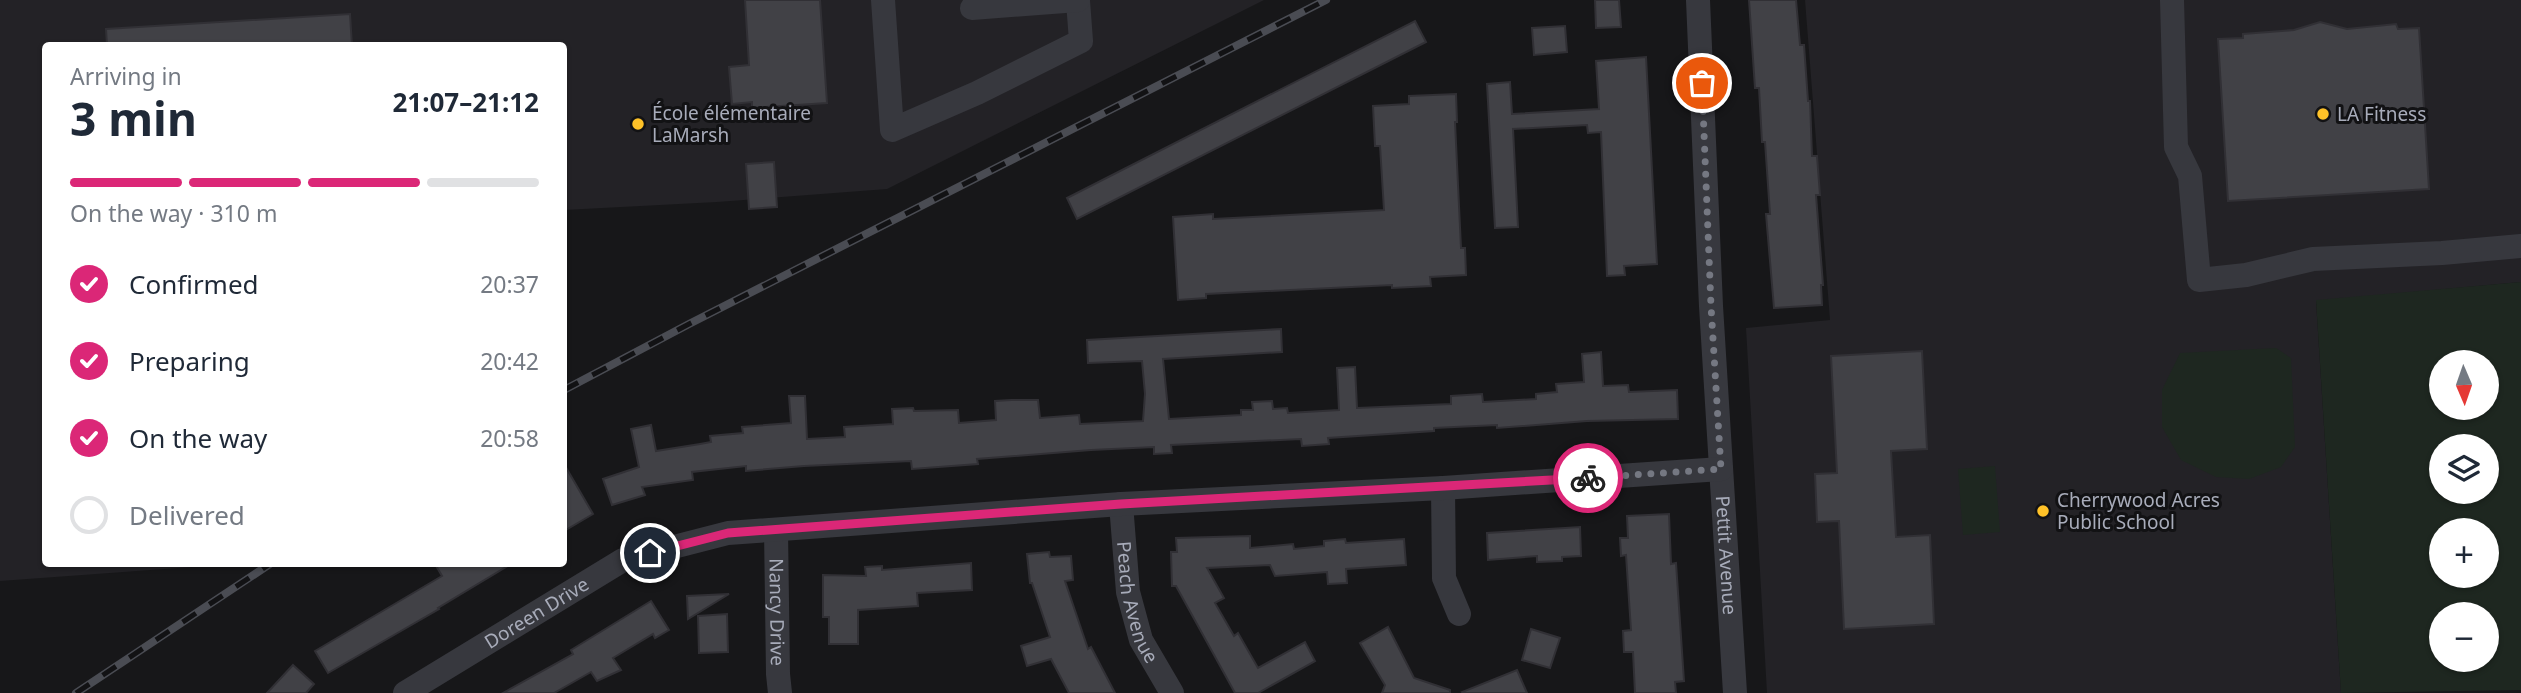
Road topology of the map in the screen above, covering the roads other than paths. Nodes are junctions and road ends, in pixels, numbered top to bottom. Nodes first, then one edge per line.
1 (883, 0) edge
2 (1078, 0) edge
3 (1698, 0) edge
4 (2172, 0) edge
5 (972, 8) dead end
6 (2521, 246) edge
7 (1721, 469) junction
8 (1443, 488) junction
9 (1121, 504) junction
10 (776, 530) junction
11 (1459, 614) dead end
12 (405, 693) edge
13 (780, 693) edge
14 (1172, 693) edge
15 (1735, 693) edge

1 - 2 street
2 - 5 street
3 - 7 street, Pettit Avenue
4 - 6 street
7 - 8 street, Doreen Drive
7 - 15 street, Pettit Avenue
8 - 9 street, Doreen Drive
8 - 11 street
9 - 10 street, Doreen Drive
9 - 14 street, Peach Avenue
10 - 12 street, Doreen Drive
10 - 13 street, Nancy Drive

